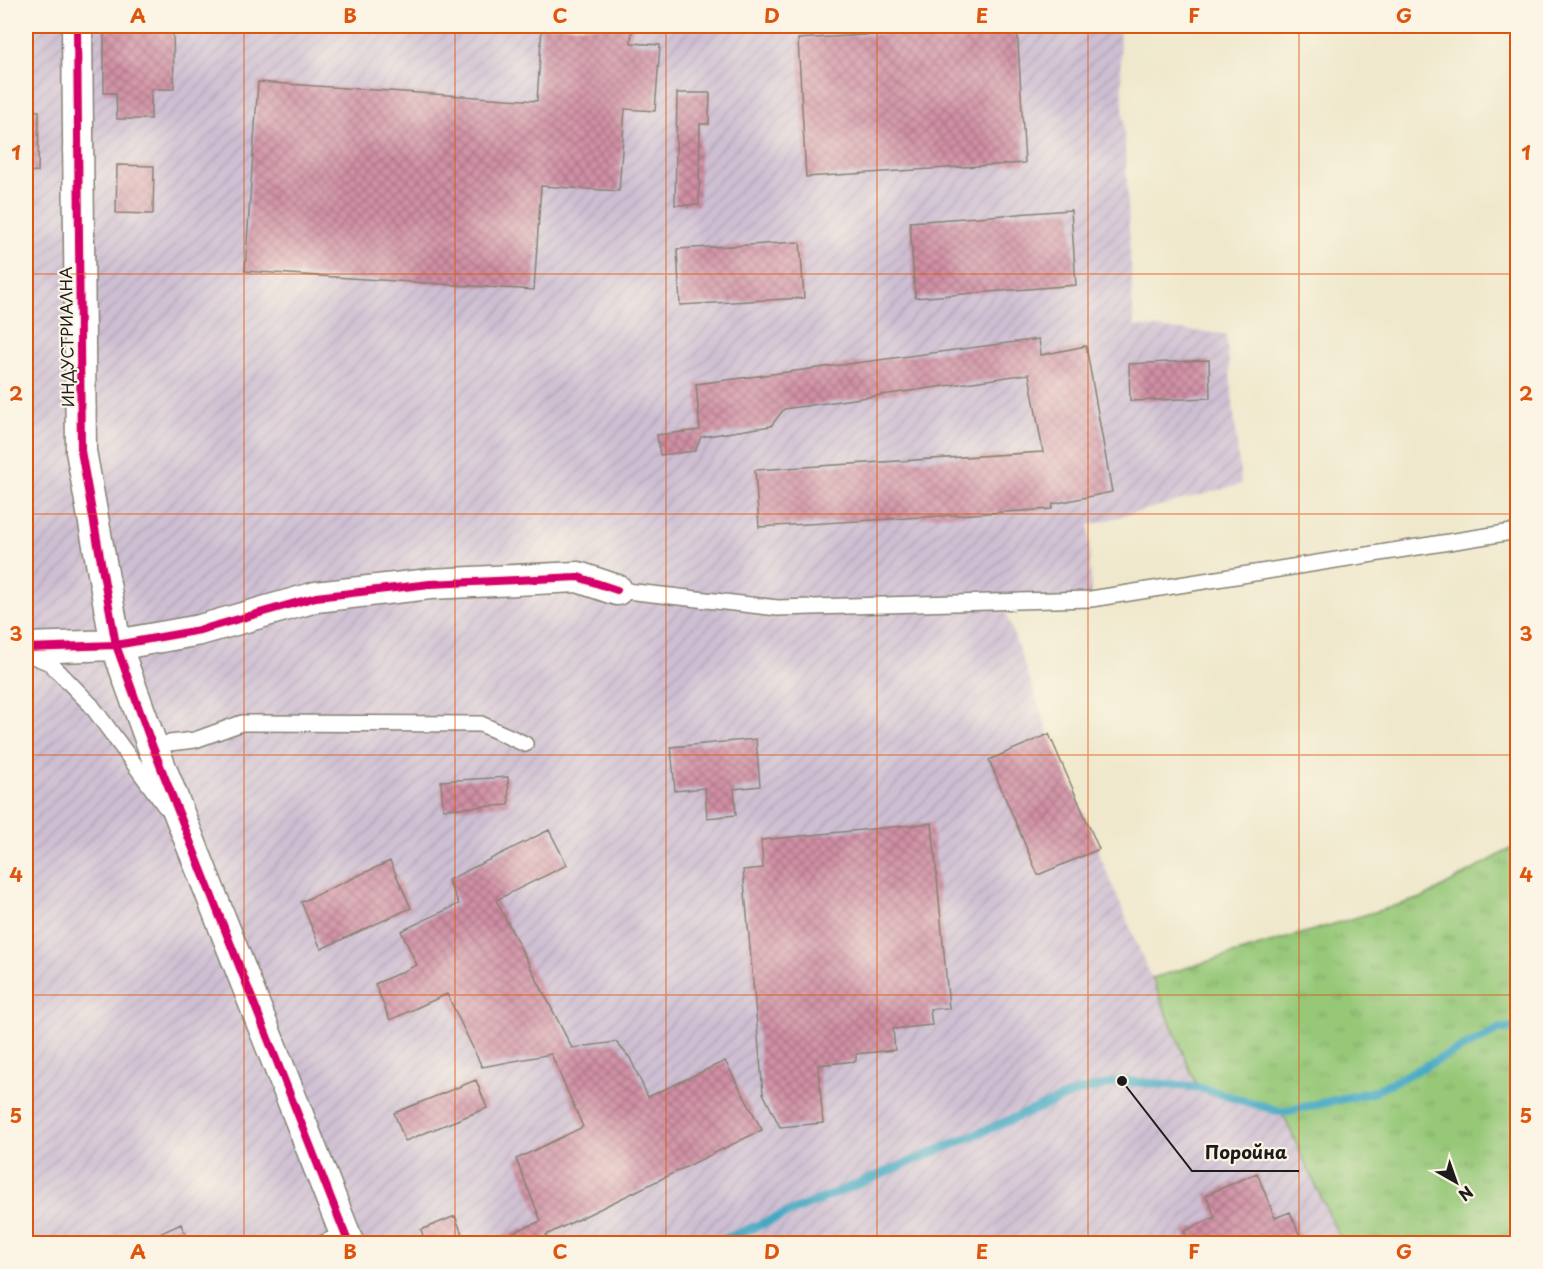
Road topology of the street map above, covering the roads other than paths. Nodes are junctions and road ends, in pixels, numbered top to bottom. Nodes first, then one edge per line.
1 (77, 26) edge
2 (1518, 531) edge
3 (617, 590) joint
4 (116, 645) junction
5 (26, 648) edge
6 (26, 653) edge
7 (525, 744) dead end
8 (152, 745) junction
9 (189, 838) junction
10 (339, 1240) edge

1 - 4 street, ИНДУСТРИАЛНА
2 - 3 lane
3 - 4 street
4 - 5 street
4 - 8 street, ИНДУСТРИАЛНА
6 - 9 lane
7 - 8 lane
8 - 9 street, ИНДУСТРИАЛНА
9 - 10 street, ИНДУСТРИАЛНА

